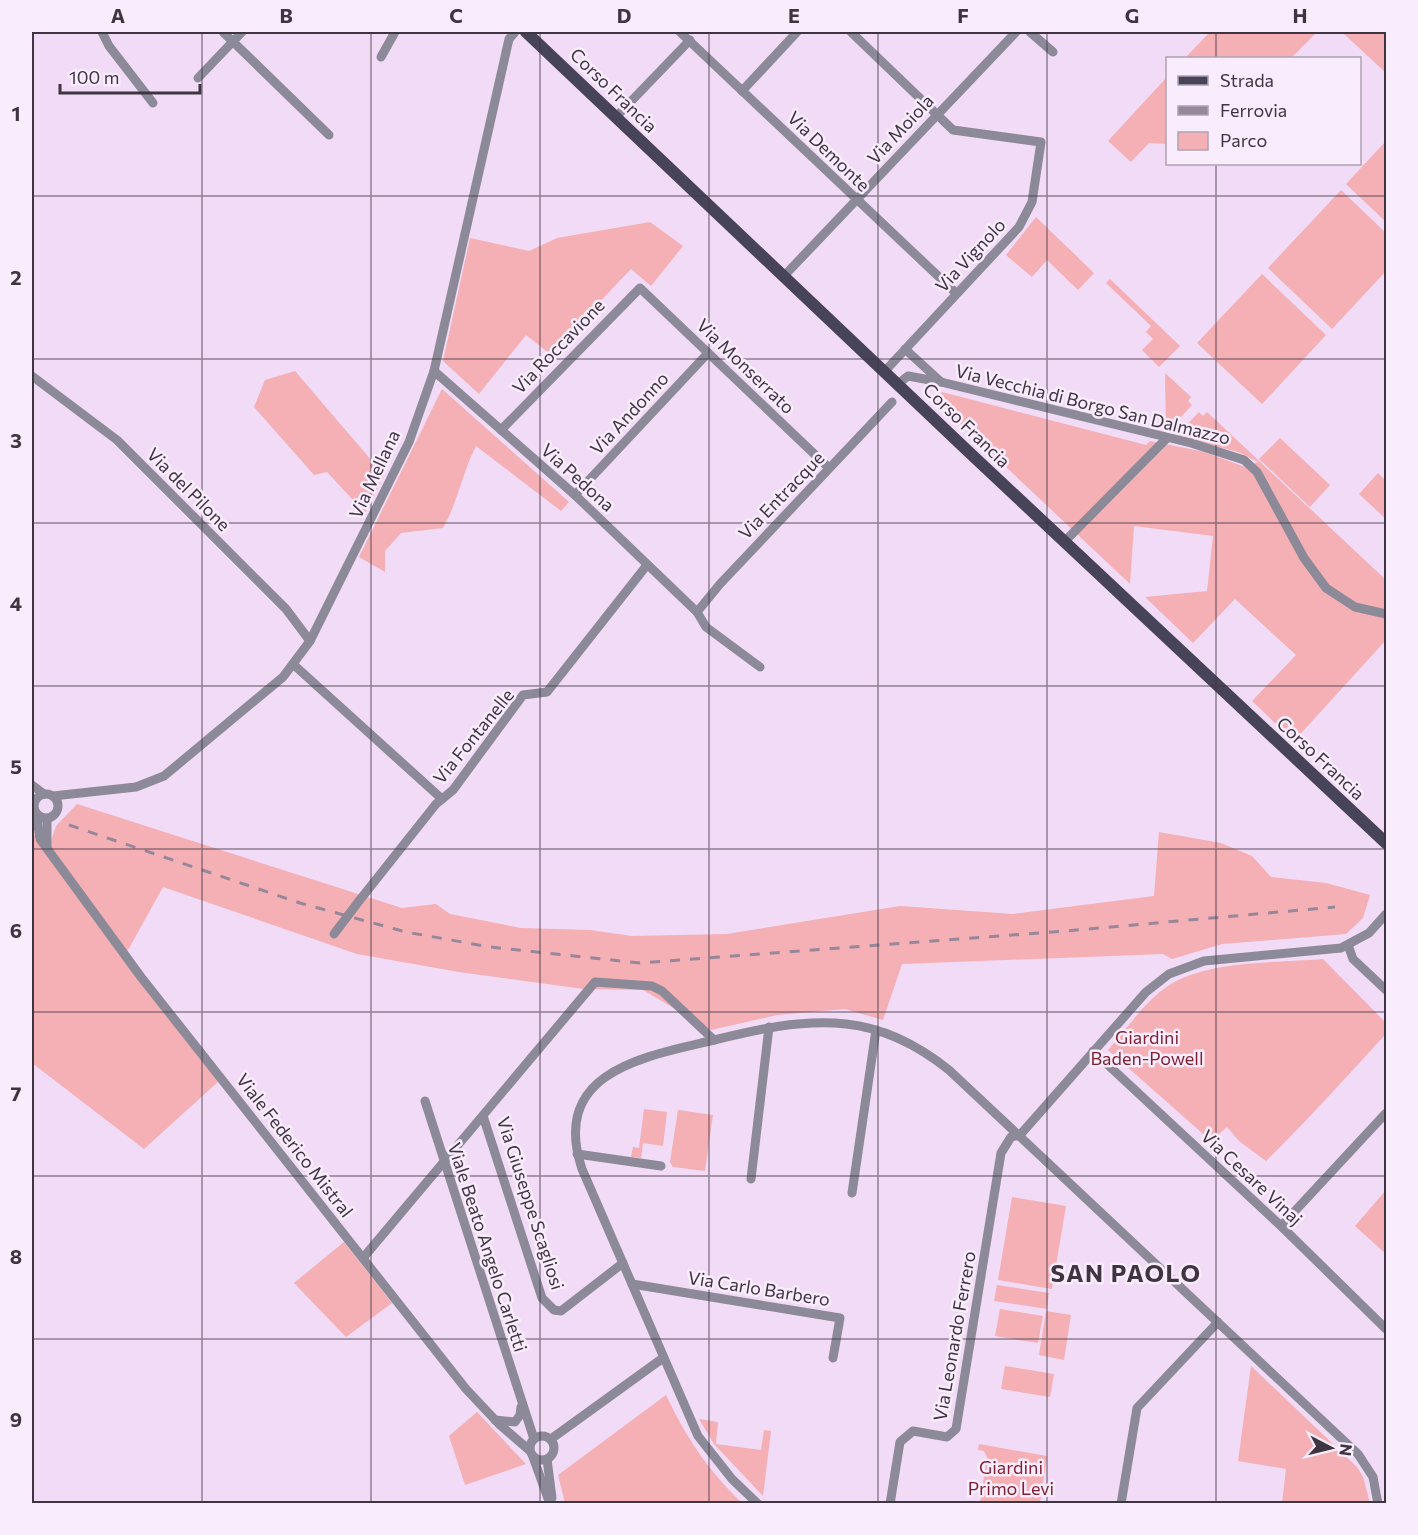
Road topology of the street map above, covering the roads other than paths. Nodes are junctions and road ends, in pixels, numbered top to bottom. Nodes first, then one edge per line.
1 (102, 32) edge
2 (224, 32) edge
3 (242, 32) edge
4 (395, 32) edge
5 (515, 32) edge
6 (526, 32) edge
7 (680, 32) edge
8 (797, 32) edge
9 (851, 32) edge
10 (1016, 32) edge
11 (1030, 32) edge
12 (233, 40) junction
13 (690, 40) junction
14 (1053, 52) dead end
15 (381, 57) dead end
16 (198, 78) dead end
17 (742, 91) junction
18 (153, 103) dead end
19 (937, 113) junction
20 (616, 117) junction
21 (328, 135) dead end
22 (857, 200) junction
23 (784, 276) junction
24 (640, 288) joint
25 (956, 293) junction
26 (905, 349) junction
27 (708, 353) junction
28 (435, 370) junction
29 (885, 371) junction
30 (32, 376) edge
31 (941, 382) junction
32 (898, 384) junction
33 (892, 402) dead end
34 (501, 430) junction
35 (1166, 439) junction
36 (829, 468) junction
37 (575, 495) junction
38 (1065, 541) junction
39 (647, 565) junction
40 (697, 612) junction
41 (1386, 614) edge
42 (310, 641) junction
43 (294, 666) junction
44 (760, 666) dead end
45 (32, 785) edge
46 (76, 795) junction
47 (442, 799) junction
48 (38, 803) edge
49 (58, 810) junction
50 (47, 819) junction
51 (1386, 844) edge
52 (47, 850) junction
53 (1386, 914) edge
54 (333, 936) dead end
55 (1348, 945) junction
56 (1386, 990) edge
57 (769, 1027) junction
58 (876, 1030) junction
59 (714, 1040) junction
60 (1093, 1051) junction
61 (425, 1101) dead end
62 (1386, 1113) edge
63 (483, 1116) junction
64 (1020, 1135) junction
65 (577, 1154) junction
66 (444, 1162) junction
67 (661, 1166) dead end
68 (751, 1179) dead end
69 (852, 1194) dead end
70 (1281, 1226) junction
71 (363, 1258) junction
72 (623, 1263) junction
73 (632, 1284) junction
74 (1218, 1322) junction
75 (1386, 1329) edge
76 (663, 1358) junction
77 (833, 1358) dead end
78 (521, 1402) junction
79 (495, 1420) junction
80 (534, 1439) junction
81 (551, 1439) junction
82 (531, 1453) junction
83 (547, 1460) junction
84 (551, 1503) edge
85 (758, 1503) edge
86 (890, 1503) edge
87 (1121, 1503) edge
88 (1378, 1503) edge

1 - 18 street
2 - 12 street
3 - 12 street
4 - 15 street
5 - 28 street, Via Mellana
6 - 20 main road, Corso Francia
7 - 13 street, Via Demonte
8 - 17 street
9 - 19 street
10 - 19 street, Via Moiola
11 - 14 street
12 - 16 street
12 - 21 street
13 - 17 street, Via Demonte
13 - 20 street
17 - 22 street, Via Demonte
19 - 22 street, Via Moiola
19 - 25 street, Via Vignolo
20 - 23 main road, Corso Francia
22 - 23 street, Via Moiola
22 - 25 street, Via Demonte
23 - 29 main road, Corso Francia
24 - 27 street, Via Monserrato
24 - 34 street, Via Roccavione
25 - 26 street, Via Vignolo
26 - 29 street, Via Vignolo
26 - 31 street
27 - 36 street, Via Monserrato
27 - 37 street, Via Andonno
28 - 34 street, Via Pedona
28 - 42 street, Via Mellana
29 - 32 main road, Corso Francia
30 - 42 street, Via del Pilone
31 - 32 street, Via Vecchia di Borgo San Dalmazzo
31 - 35 street, Via Vecchia di Borgo San Dalmazzo
32 - 38 main road, Corso Francia
33 - 36 street, Via Entracque
34 - 37 street, Via Pedona
35 - 38 street
35 - 41 street, Via Vecchia di Borgo San Dalmazzo
36 - 40 street, Via Entracque
37 - 39 street, Via Pedona
38 - 51 main road, Corso Francia
39 - 40 street, Via Pedona
39 - 47 street, Via Fontanelle
40 - 44 street, Via Pedona
42 - 43 street, Via Mellana
43 - 46 street, Via Mellana
43 - 47 street
45 - 48 street
46 - 48 street, Via Mellana
46 - 49 street
47 - 54 street, Via Fontanelle, bridge
48 - 49 street
48 - 50 street
48 - 52 street, Viale Federico Mistral
49 - 50 street
50 - 52 street
52 - 71 street, Viale Federico Mistral
53 - 55 street
55 - 56 street
55 - 60 street
57 - 58 street
57 - 59 street
57 - 68 street
58 - 64 street
58 - 69 street
59 - 63 street, Via Giuseppe Scagliosi
59 - 65 street
60 - 64 street
60 - 70 street, Via Cesare Vinaj
61 - 66 street, Viale Beato Angelo Carletti
62 - 70 street
63 - 66 street
63 - 72 street, Via Giuseppe Scagliosi
64 - 74 street
64 - 86 street, Via Leonardo Ferrero
65 - 67 street
65 - 72 street
66 - 71 street
66 - 78 street, Viale Beato Angelo Carletti
70 - 75 street, Via Cesare Vinaj
71 - 79 street, Viale Federico Mistral
72 - 73 street
73 - 76 street
73 - 77 street, Via Carlo Barbero
74 - 87 street
74 - 88 street
76 - 81 street
76 - 85 street
78 - 79 street
78 - 80 street, Viale Beato Angelo Carletti
79 - 82 street, Viale Federico Mistral
80 - 81 street
80 - 82 street
81 - 83 street
82 - 83 street
82 - 84 street, Viale Federico Mistral
83 - 84 street, Viale Federico Mistral

